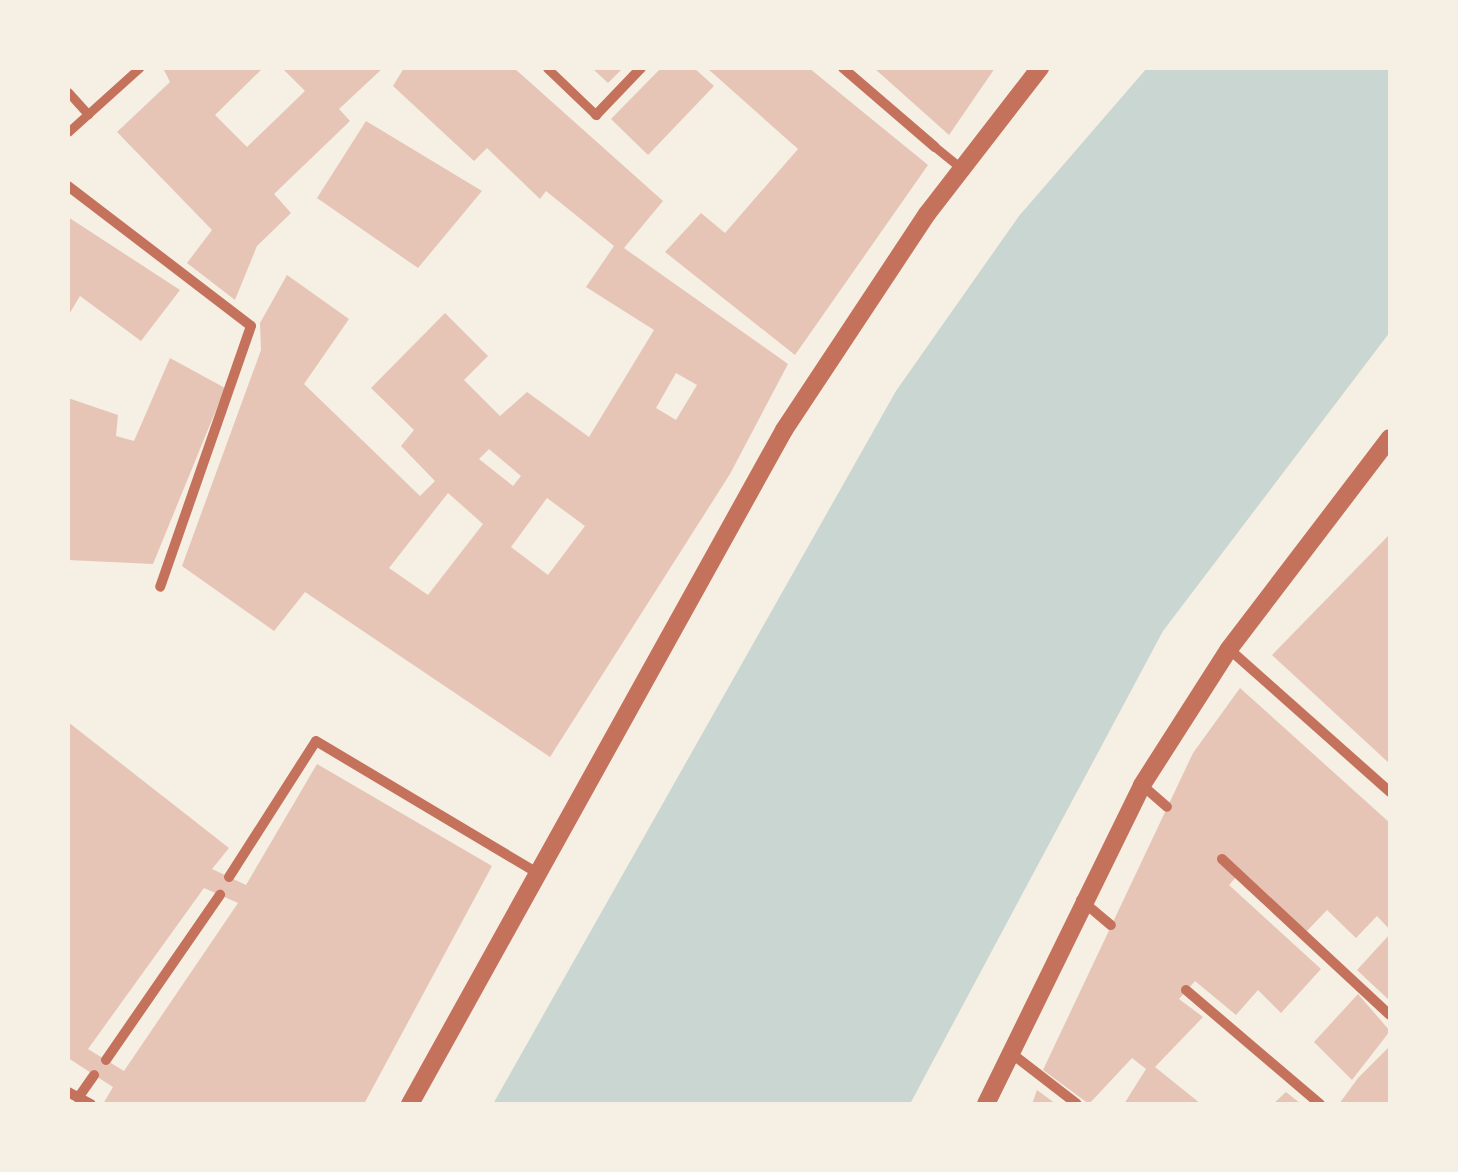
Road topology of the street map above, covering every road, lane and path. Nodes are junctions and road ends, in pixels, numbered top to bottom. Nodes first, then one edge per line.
1 (139, 68) edge
2 (547, 68) edge
3 (641, 68) edge
4 (843, 68) edge
5 (1040, 68) edge
6 (68, 92) edge
7 (88, 114) junction
8 (596, 115) joint
9 (68, 132) edge
10 (936, 147) joint
11 (961, 168) junction
12 (68, 186) edge
13 (1390, 438) edge
14 (160, 587) dead end
15 (1229, 649) junction
16 (1142, 785) junction
17 (1390, 792) edge
18 (1167, 808) dead end
19 (1222, 858) dead end
20 (534, 871) junction
21 (229, 878) dead end
22 (220, 895) dead end
23 (1079, 898) junction
24 (1111, 925) dead end
25 (1186, 990) dead end
26 (1390, 1015) edge
27 (1007, 1050) junction
28 (106, 1060) dead end
29 (94, 1075) dead end
30 (73, 1095) edge
31 (91, 1104) edge
32 (410, 1104) edge
33 (986, 1104) edge
34 (1077, 1104) edge
35 (1320, 1104) edge

1 - 7 street
2 - 8 street
3 - 8 street
4 - 10 street
5 - 11 street
6 - 7 street
7 - 9 street
10 - 11 street
11 - 20 street
12 - 14 street
13 - 15 street
15 - 16 street
15 - 17 street
16 - 18 street
16 - 23 street
19 - 26 street
20 - 21 street
20 - 32 street
22 - 28 street
23 - 24 street
23 - 27 street
25 - 35 street
27 - 33 street
27 - 34 street
29 - 30 street
30 - 31 street

